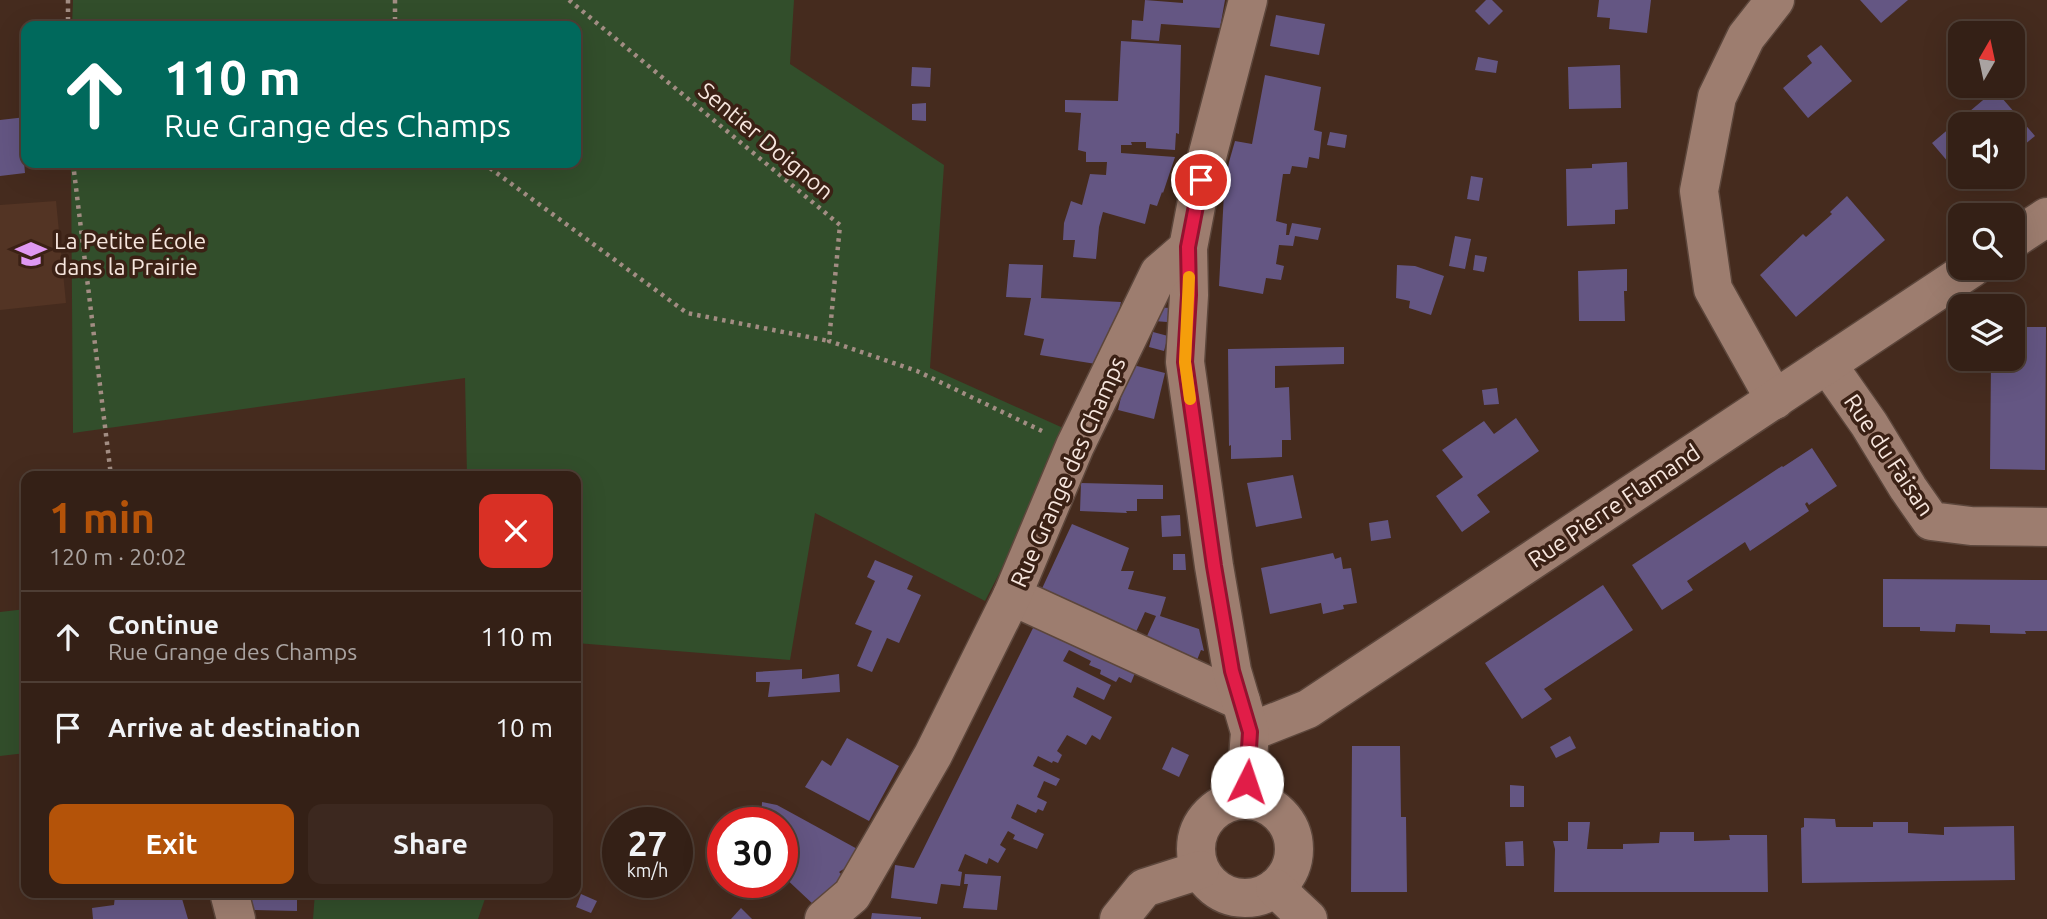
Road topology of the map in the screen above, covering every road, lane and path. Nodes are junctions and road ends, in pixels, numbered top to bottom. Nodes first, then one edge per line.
1 (68, 0) edge
2 (394, 0) edge
3 (569, 0) edge
4 (1248, 0) edge
5 (1775, 0) edge
6 (68, 21) edge
7 (396, 21) edge
8 (74, 168) edge
9 (490, 168) edge
10 (2047, 217) edge
11 (2025, 231) edge
12 (1188, 247) junction
13 (1954, 280) edge
14 (829, 341) junction
15 (1827, 364) junction
16 (1775, 400) junction
17 (1075, 446) junction
18 (110, 471) edge
19 (2047, 527) edge
20 (1013, 596) junction
21 (1246, 716) junction
22 (1245, 799) junction
23 (1200, 870) junction
24 (231, 898) edge
25 (1254, 901) edge
26 (236, 919) edge
27 (824, 919) edge
28 (1119, 919) edge
29 (1308, 919) edge

1 - 6 path
2 - 7 path
3 - 14 path, Sentier Doignon
4 - 12 street
5 - 16 street
8 - 18 path
9 - 14 path
10 - 11 street
12 - 17 street, Rue Grange des Champs
12 - 21 street
13 - 15 street, Rue Pierre Flamand
14 - 17 path
15 - 16 street, Rue Pierre Flamand
15 - 19 street, Rue du Faisan
16 - 21 street, Rue Pierre Flamand
17 - 20 street, Rue Grange des Champs
20 - 21 street
20 - 27 street, Rue Grange des Champs
21 - 22 street
22 - 23 street
22 - 25 street
23 - 25 street
23 - 28 street
24 - 26 street
25 - 29 street

